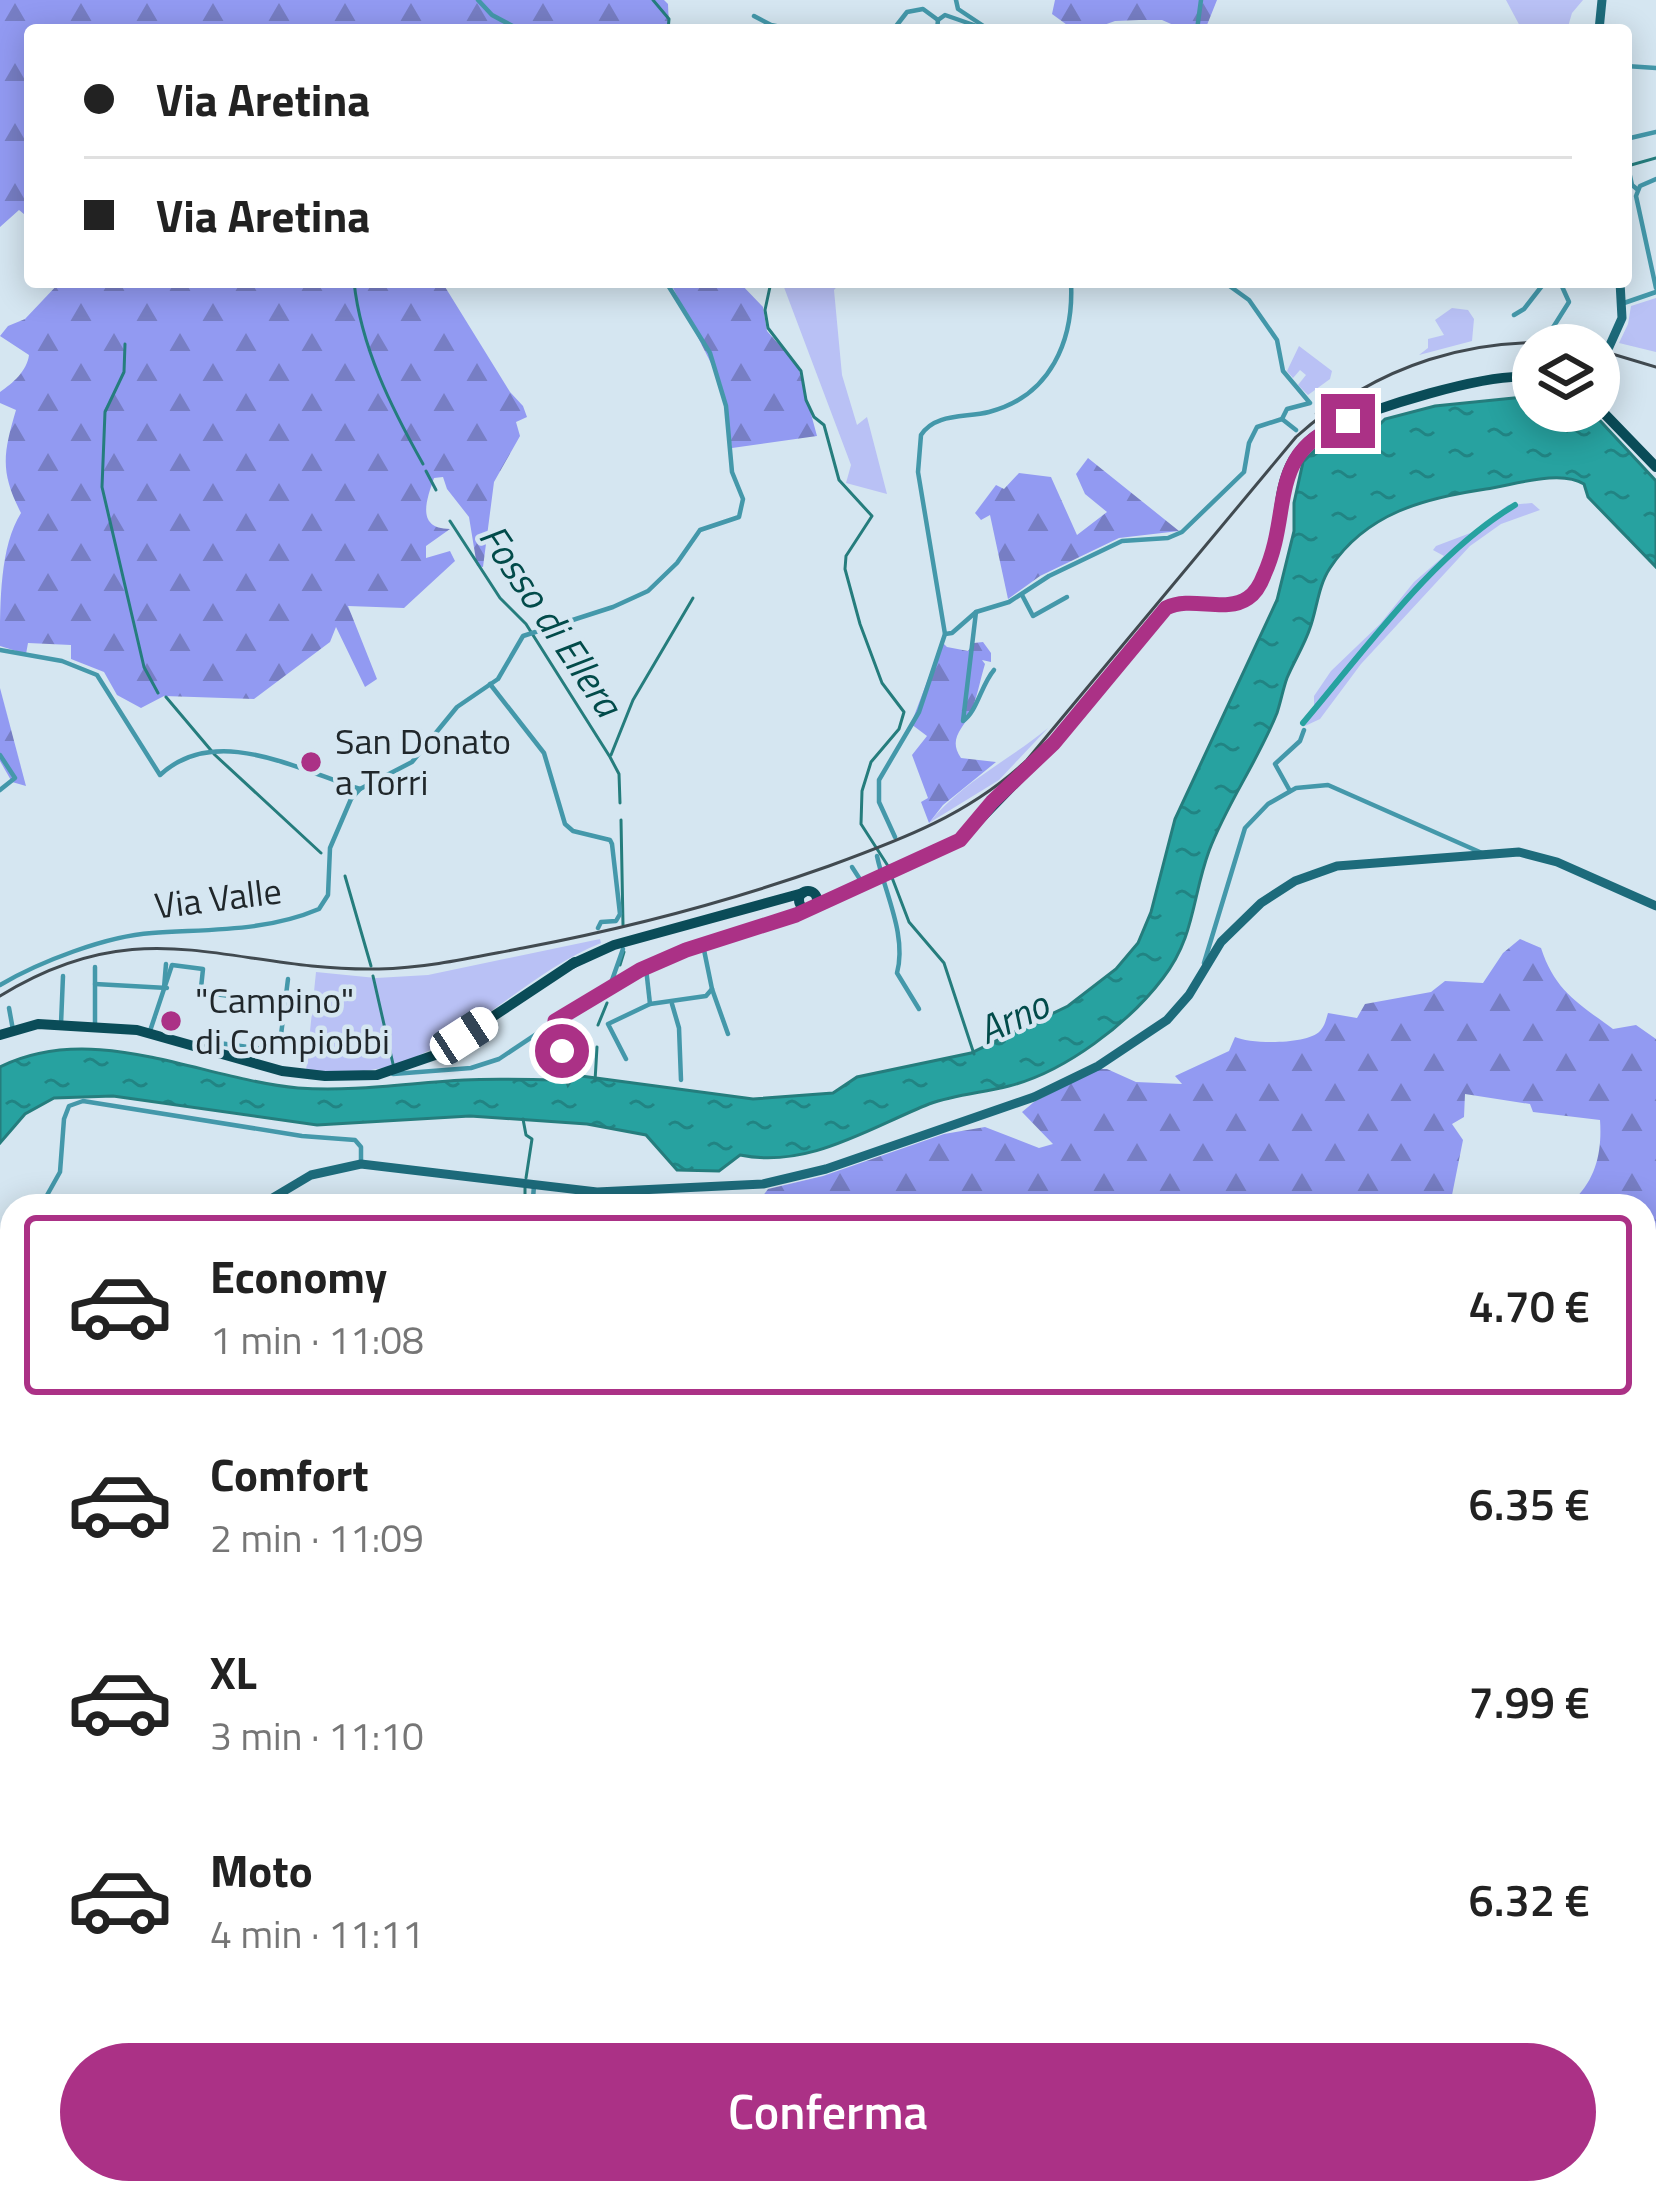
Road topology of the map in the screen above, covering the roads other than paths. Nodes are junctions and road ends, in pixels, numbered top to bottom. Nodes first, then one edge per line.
1 (478, 0) edge
2 (956, 0) edge
3 (754, 16) dead end
4 (938, 20) junction
5 (509, 24) edge
6 (769, 24) edge
7 (898, 24) edge
8 (938, 24) edge
9 (971, 24) edge
10 (980, 24) edge
11 (1632, 175) edge
12 (1656, 179) edge
13 (1637, 190) junction
14 (1637, 206) junction
15 (1632, 207) edge
16 (670, 288) edge
17 (1070, 288) edge
18 (1232, 288) edge
19 (1540, 288) edge
20 (1563, 288) edge
21 (1621, 288) edge
22 (1656, 290) edge
23 (1624, 303) junction
24 (1514, 315) dead end
25 (1555, 324) edge
26 (1619, 324) edge
27 (1512, 378) edge
28 (1310, 403) junction
29 (1316, 412) tunnel mouth
30 (1282, 419) junction
31 (1296, 430) dead end
32 (1620, 430) edge
33 (1656, 467) edge
34 (1022, 595) junction
35 (1067, 597) dead end
36 (976, 612) junction
37 (945, 634) junction
38 (0, 650) edge
39 (994, 670) dead end
40 (490, 684) junction
41 (1304, 730) dead end
42 (0, 755) edge
43 (360, 789) junction
44 (0, 790) edge
45 (1290, 791) junction
46 (895, 837) dead end
47 (1482, 853) junction
48 (877, 856) dead end
49 (852, 867) dead end
50 (873, 878) junction
51 (806, 903) junction
52 (1656, 906) edge
53 (598, 928) dead end
54 (722, 940) junction
55 (703, 945) junction
56 (623, 949) dead end
57 (706, 957) junction
58 (575, 962) junction
59 (166, 964) dead end
60 (95, 967) dead end
61 (1203, 967) junction
62 (646, 968) junction
63 (63, 976) dead end
64 (288, 979) dead end
65 (95, 984) junction
66 (0, 985) edge
67 (610, 985) junction
68 (166, 988) junction
69 (712, 989) junction
70 (285, 1003) junction
71 (650, 1004) junction
72 (672, 1004) junction
73 (9, 1008) dead end
74 (919, 1009) dead end
75 (555, 1021) junction
76 (61, 1025) junction
77 (94, 1027) junction
78 (13, 1030) junction
79 (150, 1032) junction
80 (728, 1034) dead end
81 (0, 1035) edge
82 (212, 1042) dead end
83 (444, 1042) junction
84 (242, 1053) junction
85 (209, 1054) dead end
86 (435, 1055) junction
87 (626, 1059) dead end
88 (586, 1064) dead end
89 (450, 1070) junction
90 (377, 1075) junction
91 (362, 1076) junction
92 (682, 1081) dead end
93 (361, 1164) junction
94 (534, 1185) junction
95 (48, 1194) edge
96 (279, 1194) edge
97 (533, 1194) edge

1 - 5 street
2 - 10 street
3 - 6 street
4 - 7 street
4 - 8 street
4 - 9 street
11 - 13 street
12 - 13 street
13 - 14 street
14 - 15 street
14 - 22 street
16 - 40 street
17 - 37 street
18 - 28 street
19 - 24 street
20 - 25 street
21 - 23 main road
22 - 23 street
23 - 26 main road
27 - 50 main road
28 - 29 street
28 - 30 street
30 - 31 street
30 - 34 street
32 - 33 main road
34 - 35 street
34 - 36 street
36 - 37 street
36 - 39 street
37 - 46 street
38 - 43 street
40 - 43 street
40 - 53 street
41 - 45 street
42 - 44 street
43 - 66 street, Via Valle
45 - 47 street
45 - 61 street
47 - 52 main road
47 - 61 main road
48 - 50 street
49 - 50 street
50 - 51 main road
50 - 74 street
51 - 54 street
51 - 58 main road
54 - 55 street
54 - 57 street
55 - 57 street
55 - 62 street
56 - 67 street
57 - 69 street
58 - 83 main road
58 - 86 main road
59 - 68 street
60 - 65 street
61 - 94 main road
62 - 67 street
62 - 71 street
63 - 76 street
64 - 70 street
65 - 68 street
65 - 77 street
67 - 75 street
68 - 70 street
68 - 79 street
69 - 72 street
69 - 80 street
70 - 84 street
71 - 72 street
71 - 87 street
72 - 92 street
73 - 78 street
75 - 88 street
75 - 89 street
76 - 77 main road
76 - 78 main road
77 - 79 main road
78 - 81 main road
79 - 84 main road
79 - 85 street
82 - 84 street
83 - 86 street
83 - 91 main road
84 - 91 main road
86 - 89 street
86 - 90 main road
89 - 90 street
90 - 91 main road
93 - 94 main road
93 - 95 street
93 - 96 main road
94 - 97 street

